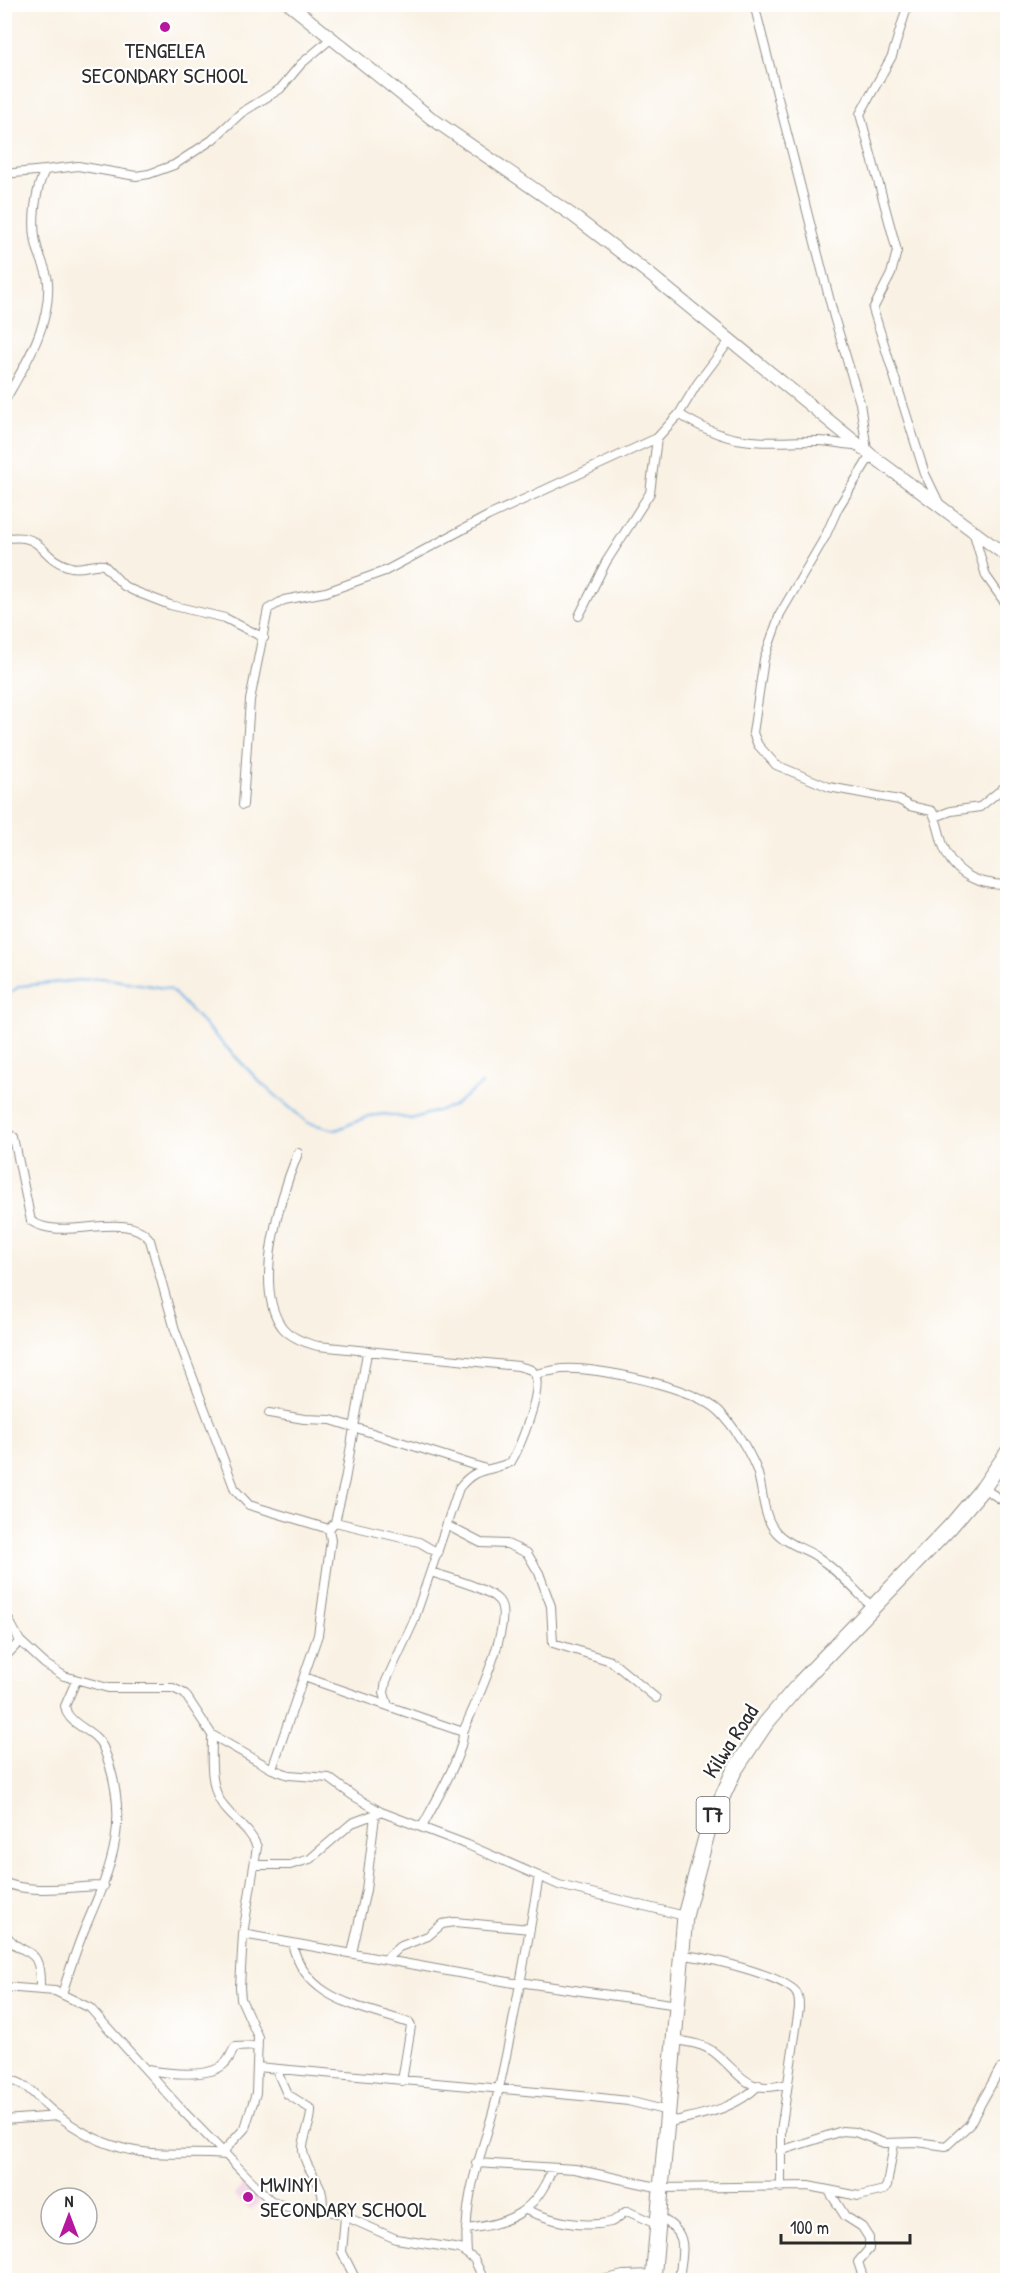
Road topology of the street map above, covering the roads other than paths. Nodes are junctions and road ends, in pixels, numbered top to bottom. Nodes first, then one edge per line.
1 (289, 4) edge
2 (754, 4) edge
3 (908, 4) edge
4 (333, 37) junction
5 (45, 170) junction
6 (4, 174) edge
7 (731, 339) junction
8 (4, 402) edge
9 (679, 414) junction
10 (657, 438) junction
11 (866, 450) junction
12 (941, 505) junction
13 (974, 534) junction
14 (4, 539) edge
15 (1008, 557) edge
16 (1008, 607) edge
17 (579, 616) dead end
18 (264, 638) junction
19 (1008, 784) edge
20 (243, 805) dead end
21 (935, 817) junction
22 (1008, 885) edge
23 (4, 1130) edge
24 (298, 1153) dead end
25 (367, 1353) junction
26 (535, 1374) junction
27 (269, 1413) dead end
28 (352, 1428) junction
29 (1008, 1452) edge
30 (484, 1468) junction
31 (982, 1488) junction
32 (1008, 1504) edge
33 (332, 1526) junction
34 (448, 1526) junction
35 (438, 1553) junction
36 (431, 1572) junction
37 (873, 1608) junction
38 (4, 1611) edge
39 (20, 1641) junction
40 (4, 1658) edge
41 (304, 1677) junction
42 (76, 1681) junction
43 (656, 1698) dead end
44 (388, 1706) junction
45 (463, 1732) junction
46 (212, 1736) junction
47 (272, 1769) junction
48 (378, 1814) junction
49 (422, 1827) junction
50 (255, 1865) junction
51 (538, 1876) junction
52 (4, 1882) edge
53 (104, 1886) junction
54 (685, 1916) junction
55 (530, 1929) junction
56 (4, 1932) edge
57 (243, 1934) junction
58 (292, 1943) junction
59 (352, 1953) junction
60 (682, 1955) junction
61 (385, 1960) junction
62 (519, 1983) junction
63 (4, 1987) edge
64 (40, 1988) junction
65 (62, 1994) junction
66 (678, 2005) junction
67 (675, 2040) junction
68 (258, 2046) junction
69 (257, 2067) junction
70 (1000, 2069) dead end
71 (147, 2070) junction
72 (276, 2070) junction
73 (4, 2079) edge
74 (402, 2081) junction
75 (788, 2084) junction
76 (759, 2085) junction
77 (499, 2089) junction
78 (58, 2116) junction
79 (668, 2117) junction
80 (4, 2120) edge
81 (894, 2144) junction
82 (780, 2151) junction
83 (224, 2154) junction
84 (476, 2163) junction
85 (552, 2169) junction
86 (661, 2188) junction
87 (781, 2188) junction
88 (829, 2191) junction
89 (322, 2210) junction
90 (526, 2210) junction
91 (345, 2217) junction
92 (658, 2221) junction
93 (466, 2229) junction
94 (467, 2253) junction
95 (654, 2277) edge
96 (356, 2280) edge
97 (484, 2280) edge
98 (603, 2280) edge
99 (679, 2280) edge
100 (864, 2280) edge

1 - 4 street
2 - 11 street
3 - 12 street
4 - 5 street
4 - 7 street
5 - 6 street
5 - 8 street
7 - 9 street
7 - 11 street
9 - 10 street
9 - 11 street
10 - 17 street
10 - 18 street
11 - 12 street
11 - 21 street
12 - 13 street
13 - 15 street
13 - 16 street
14 - 18 street
18 - 20 street
19 - 21 street
21 - 22 street
23 - 33 street
24 - 25 street
25 - 26 street
25 - 28 street
26 - 30 street
26 - 37 street
27 - 28 street
28 - 30 street
28 - 33 street
29 - 31 highway, Kilwa Road / T7
30 - 34 street
31 - 32 street
31 - 37 highway, Kilwa Road / T7
33 - 35 street
33 - 41 street
34 - 35 street
34 - 43 street
35 - 36 street
36 - 44 street
36 - 45 street
37 - 54 highway, Kilwa Road / T7
38 - 39 street
39 - 40 street
39 - 42 street
41 - 44 street
41 - 47 street
42 - 46 street
42 - 53 street
44 - 45 street
45 - 49 street
46 - 47 street
46 - 50 street
47 - 48 street
48 - 49 street
48 - 50 street
48 - 59 street
49 - 51 street
50 - 57 street
51 - 54 street
51 - 55 street
52 - 53 street
53 - 65 street
54 - 60 highway, Kilwa Road / T7
55 - 61 street
55 - 62 street
56 - 64 street
57 - 58 street
57 - 68 street
58 - 59 street
58 - 74 street
59 - 61 street
60 - 66 highway, Kilwa Road / T7
60 - 75 street
61 - 62 street
62 - 66 street
62 - 77 street
63 - 64 street
64 - 65 street
65 - 71 street
66 - 67 highway, Kilwa Road / T7
67 - 76 street
67 - 79 highway, Kilwa Road / T7
68 - 69 street
68 - 71 street
69 - 72 street
69 - 83 street
70 - 81 street
71 - 83 street
72 - 74 street
72 - 89 street
73 - 78 street
74 - 77 street
75 - 76 street
75 - 82 street
76 - 79 street
77 - 79 street
77 - 84 street
78 - 80 street
78 - 83 street
79 - 86 highway, Kilwa Road / T7
81 - 82 street
81 - 88 street
82 - 87 street
83 - 89 street
84 - 85 street
84 - 93 street
85 - 86 street
85 - 90 street
86 - 87 street
86 - 92 highway, Kilwa Road / T7
87 - 88 street
88 - 100 street
89 - 91 street
90 - 92 street
90 - 93 street
91 - 94 street
91 - 96 street
92 - 95 highway, Kilwa Road / T7
92 - 99 street
93 - 94 street
94 - 97 street
95 - 98 street

